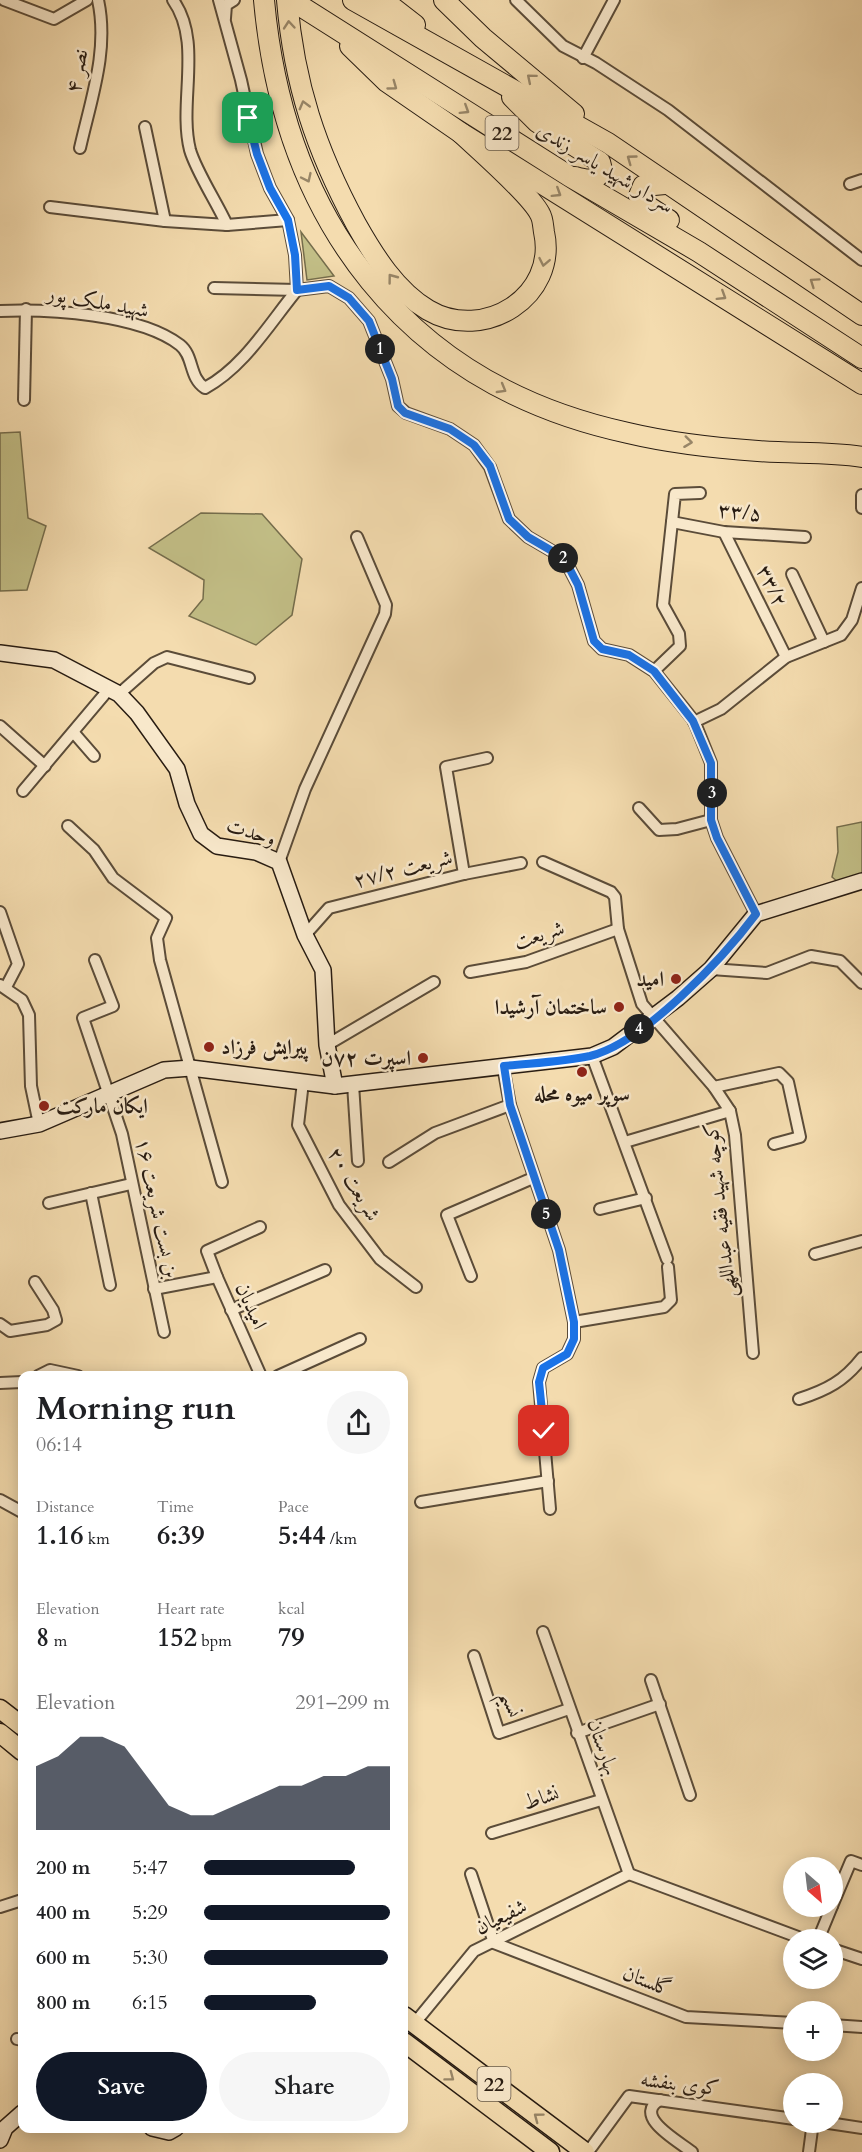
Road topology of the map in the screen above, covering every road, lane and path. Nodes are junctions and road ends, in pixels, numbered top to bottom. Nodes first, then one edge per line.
1 (4, 0) edge
2 (87, 0) edge
3 (98, 0) edge
4 (173, 0) edge
5 (219, 0) edge
6 (234, 0) edge
7 (264, 0) edge
8 (286, 0) edge
9 (291, 0) edge
10 (353, 0) edge
11 (383, 0) edge
12 (444, 0) edge
13 (516, 0) edge
14 (614, 0) edge
15 (320, 17) junction
16 (224, 25) junction
17 (583, 58) junction
18 (457, 59) junction
19 (497, 82) junction
20 (145, 127) dead end
21 (461, 133) junction
22 (608, 143) junction
23 (80, 148) dead end
24 (569, 176) junction
25 (862, 180) edge
26 (665, 184) junction
27 (850, 184) dead end
28 (50, 207) dead end
29 (288, 220) junction
30 (165, 221) junction
31 (227, 225) junction
32 (699, 252) junction
33 (862, 260) edge
34 (214, 288) dead end
35 (297, 290) junction
36 (26, 309) junction
37 (0, 311) edge
38 (862, 315) edge
39 (862, 358) edge
40 (862, 384) edge
41 (24, 400) dead end
42 (862, 457) edge
43 (700, 493) dead end
44 (862, 495) edge
45 (862, 508) edge
46 (672, 522) junction
47 (724, 532) junction
48 (357, 537) dead end
49 (805, 537) dead end
50 (792, 574) dead end
51 (862, 588) edge
52 (824, 642) junction
53 (0, 653) edge
54 (786, 657) junction
55 (654, 671) junction
56 (249, 678) dead end
57 (114, 691) junction
58 (694, 722) junction
59 (0, 726) edge
60 (74, 733) junction
61 (94, 756) dead end
62 (487, 758) dead end
63 (45, 766) junction
64 (23, 791) dead end
65 (639, 808) dead end
66 (711, 820) junction
67 (68, 826) dead end
68 (279, 862) junction
69 (543, 862) dead end
70 (521, 863) dead end
71 (464, 874) junction
72 (862, 881) edge
73 (0, 912) edge
74 (756, 914) junction
75 (618, 929) junction
76 (305, 935) junction
77 (95, 960) dead end
78 (711, 969) junction
79 (470, 972) dead end
80 (434, 982) dead end
81 (862, 983) edge
82 (3, 986) edge
83 (653, 1019) junction
84 (327, 1045) junction
85 (592, 1056) junction
86 (504, 1066) junction
87 (191, 1068) junction
88 (303, 1082) junction
89 (353, 1084) junction
90 (335, 1086) junction
91 (714, 1087) junction
92 (108, 1093) junction
93 (510, 1105) junction
94 (730, 1111) junction
95 (39, 1124) junction
96 (0, 1131) edge
97 (625, 1142) junction
98 (774, 1144) dead end
99 (358, 1161) dead end
100 (390, 1162) dead end
101 (533, 1178) junction
102 (222, 1182) dead end
103 (131, 1184) junction
104 (91, 1193) junction
105 (646, 1198) junction
106 (49, 1203) dead end
107 (600, 1209) dead end
108 (260, 1227) dead end
109 (862, 1241) edge
110 (815, 1254) dead end
111 (325, 1270) dead end
112 (471, 1276) dead end
113 (217, 1277) junction
114 (35, 1282) dead end
115 (110, 1285) dead end
116 (416, 1287) dead end
117 (154, 1289) junction
118 (231, 1310) junction
119 (574, 1322) junction
120 (0, 1324) edge
121 (164, 1332) dead end
122 (360, 1339) dead end
123 (753, 1353) dead end
124 (862, 1358) edge
125 (259, 1371) edge
126 (289, 1371) edge
127 (18, 1382) edge
128 (0, 1383) edge
129 (799, 1399) dead end
130 (548, 1480) junction
131 (0, 1500) edge
132 (421, 1502) dead end
133 (550, 1509) dead end
134 (18, 1510) edge
135 (543, 1632) dead end
136 (474, 1656) dead end
137 (651, 1680) dead end
138 (0, 1703) edge
139 (660, 1704) junction
140 (0, 1709) edge
141 (569, 1709) junction
142 (18, 1716) edge
143 (18, 1723) edge
144 (578, 1732) junction
145 (0, 1734) edge
146 (18, 1748) edge
147 (690, 1795) dead end
148 (601, 1800) junction
149 (492, 1833) dead end
150 (862, 1864) edge
151 (471, 1874) dead end
152 (629, 1874) junction
153 (843, 1880) edge
154 (18, 1901) edge
155 (0, 1907) edge
156 (783, 1931) edge
157 (494, 1943) junction
158 (843, 1953) edge
159 (862, 1959) edge
160 (409, 2020) edge
161 (783, 2022) edge
162 (843, 2025) edge
163 (862, 2026) edge
164 (408, 2045) edge
165 (513, 2098) junction
166 (660, 2100) junction
167 (500, 2115) junction
168 (18, 2116) edge
169 (783, 2117) edge
170 (843, 2125) edge
171 (862, 2128) edge
172 (2, 2130) edge
173 (812, 2133) edge
174 (550, 2152) edge
175 (586, 2152) edge
176 (692, 2152) edge
177 (809, 2152) edge

1 - 2 street
3 - 23 street, نصر ۴
4 - 31 street
5 - 16 street
6 - 16 street
7 -> 42 highway
21 -> 8 highway
9 - 15 highway, سردار شهید یاسر زندی / 22
10 - 18 highway, سردار شهید یاسر زندی / 22
11 - 18 highway
22 -> 12 highway
13 - 17 street
14 - 17 street
15 -> 21 highway
15 -> 24 highway, سردار شهید یاسر زندی / 22
16 - 29 street
17 - 33 street
18 - 19 highway, سردار شهید یاسر زندی / 22
19 - 22 highway, سردار شهید یاسر زندی / 22
19 - 24 highway
20 - 30 street
21 -> 40 highway
26 -> 22 highway, سردار شهید یاسر زندی / 22
24 - 32 highway, سردار شهید یاسر زندی / 22
25 - 27 street
26 - 32 highway
38 -> 26 highway, سردار شهید یاسر زندی / 22
28 - 30 street
29 - 31 street
29 - 35 street
30 - 31 street
32 - 39 highway, سردار شهید یاسر زندی / 22
34 - 35 street
35 - 36 street, شهید ملک پور
35 - 55 street
36 - 37 street, شهید ملک پور
36 - 41 street
43 - 46 street
44 - 45 street
46 - 47 street, ۳۳/۵
46 - 55 street
47 - 49 street, ۳۳/۵
47 - 54 street, ۳۳/۲
48 - 68 street
50 - 52 street
51 - 52 street
52 - 54 street
53 - 57 street, وحدت
54 - 58 street
55 - 58 street
56 - 57 street
57 - 60 street
57 - 68 street, وحدت
58 - 66 street
59 - 63 street
60 - 61 street
60 - 63 street
62 - 71 street
63 - 64 street
65 - 66 street
66 - 74 street
67 - 87 street
68 - 76 street, وحدت
69 - 75 street, کوچه شهید فقیه عبداللهی
70 - 71 street, شریعت ۲۷/۲
71 - 76 street, شریعت ۲۷/۲
72 - 74 street
73 - 82 street
74 - 78 street
75 - 79 street, شریعت
75 - 83 street, کوچه شهید فقیه عبداللهی
76 - 84 street, وحدت
77 - 92 street, بن بست شریعت ۱۶
78 - 81 street
78 - 83 street
80 - 84 street
82 - 95 street
83 - 85 street
83 - 91 street, کوچه شهید فقیه عبداللهی
84 - 90 street, وحدت
85 - 86 street
85 - 97 street
86 - 89 street
86 - 93 street
87 - 88 street
87 - 92 street
87 - 102 street
88 - 90 street
88 - 116 street, شریعت ۲۰
89 - 90 street
89 - 99 street
91 - 94 street, کوچه شهید فقیه عبداللهی
91 - 98 street
92 - 95 street
92 - 103 street, بن بست شریعت ۱۶
93 - 100 street
93 - 101 street
94 - 97 street
94 - 123 street, کوچه شهید فقیه عبداللهی
95 - 96 street
97 - 105 street
101 - 112 street
101 - 119 street
103 - 104 street
103 - 117 street, بن بست شریعت ۱۶
104 - 106 street
104 - 115 street
105 - 107 street
105 - 119 street
108 - 113 street
109 - 110 street
111 - 118 street
113 - 117 street, امیدیان
113 - 118 street, امیدیان
114 - 120 street
117 - 121 street, بن بست شریعت ۱۶
118 - 125 street, امیدیان
119 - 130 street
122 - 126 street
124 - 129 street
127 - 128 street
130 - 132 street
130 - 133 street
131 - 134 street
135 - 141 street, بهارستان
136 - 141 street, نسیم
137 - 139 street
138 - 142 street
139 - 144 street
139 - 147 street
140 - 143 main road
141 - 144 street, بهارستان
144 - 148 street, بهارستان
145 - 146 main road
148 - 149 street, نشاط
148 - 152 street, بهارستان
150 - 153 street
151 - 157 street
152 - 156 street
152 - 157 street, شفیعیان
154 - 155 street
157 - 160 street, شفیعیان
157 - 161 street, گلستان
158 - 159 street
160 - 165 main road, 22
162 - 163 street
164 -> 167 main road
165 - 167 main road
175 -> 165 main road, 22
166 - 169 street, کوی بنفشه
166 - 175 street, کوی بنفشه
166 - 176 street
167 - 174 main road
168 - 172 street
170 - 171 street
173 - 177 street

